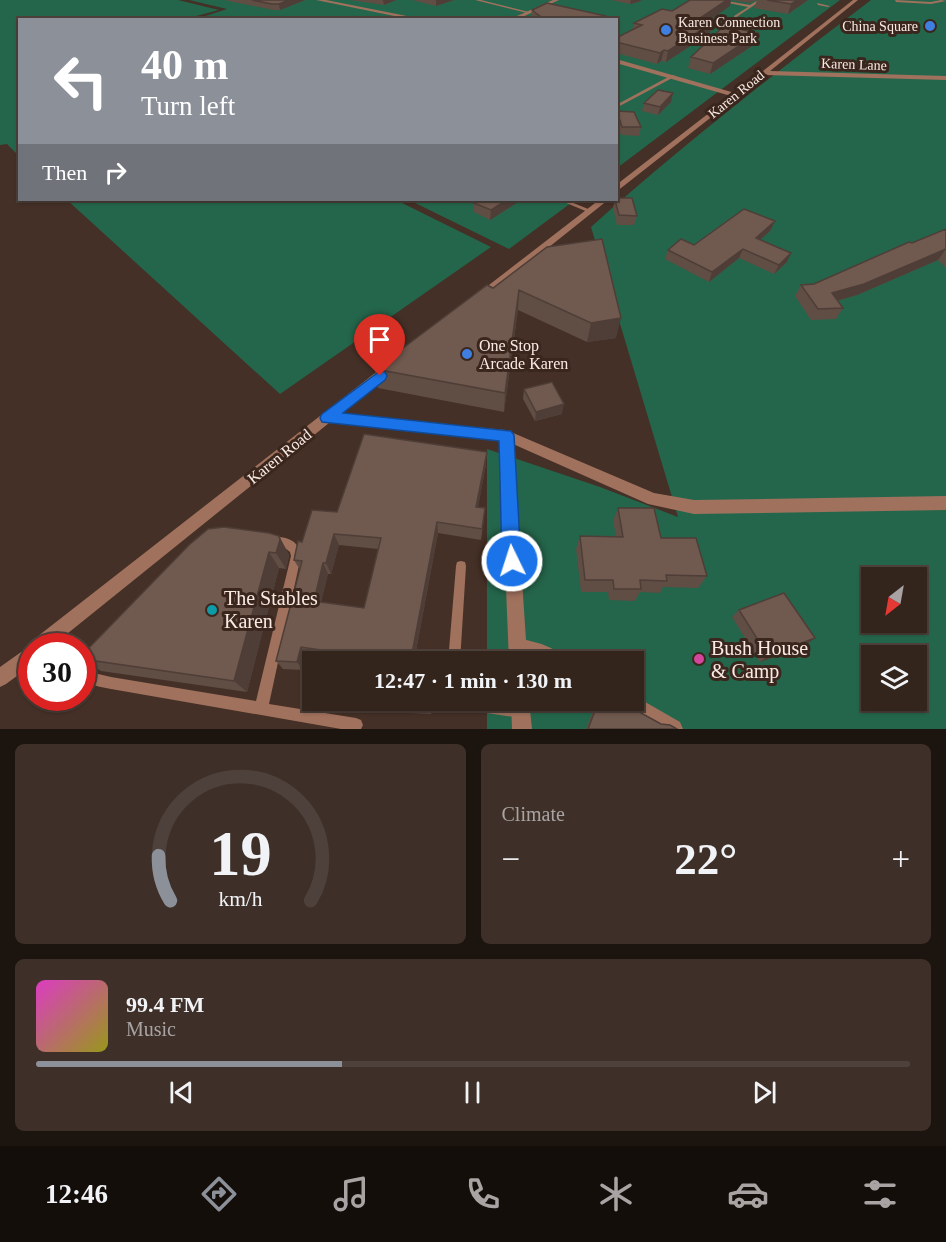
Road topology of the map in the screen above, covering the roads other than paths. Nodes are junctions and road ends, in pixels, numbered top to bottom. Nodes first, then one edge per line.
1 (318, 0) edge
2 (477, 0) edge
3 (557, 0) edge
4 (716, 0) edge
5 (760, 0) edge
6 (856, 0) edge
7 (946, 0) edge
8 (896, 1) edge
9 (818, 4) dead end
10 (749, 6) junction
11 (828, 6) dead end
12 (527, 12) junction
13 (735, 17) dead end
14 (414, 18) edge
15 (514, 18) edge
16 (618, 62) edge
17 (762, 73) junction
18 (674, 76) junction
19 (946, 78) edge
20 (735, 95) junction
21 (618, 106) edge
22 (618, 188) edge
23 (565, 201) edge
24 (603, 201) edge
25 (590, 211) junction
26 (472, 303) edge
27 (397, 362) edge
28 (327, 418) junction
29 (506, 435) junction
30 (946, 503) edge
31 (260, 540) edge
32 (461, 566) dead end
33 (55, 633) edge
34 (454, 651) edge
35 (517, 651) edge
36 (18, 664) edge
37 (0, 678) edge
38 (96, 679) edge
39 (261, 709) junction
40 (504, 711) edge
41 (643, 711) edge
42 (521, 714) edge
43 (356, 725) dead end
44 (673, 729) edge

1 - 14 street
2 - 12 lane
3 - 12 street
4 - 10 lane
5 - 10 lane
6 - 17 street, Karen Road
7 - 8 lane
9 - 11 lane
10 - 13 lane
12 - 15 street
16 - 18 street
17 - 19 street, Karen Lane
17 - 20 street, Karen Road
18 - 20 street
18 - 21 lane
20 - 22 street, Karen Road
23 - 25 lane
24 - 25 street
25 - 26 street
27 - 28 street, Karen Road
28 - 29 street
28 - 33 street, Karen Road
29 - 30 street
29 - 35 street
31 - 39 lane
32 - 34 lane
36 - 37 street
38 - 39 lane
39 - 43 lane
40 - 42 lane
41 - 44 street

